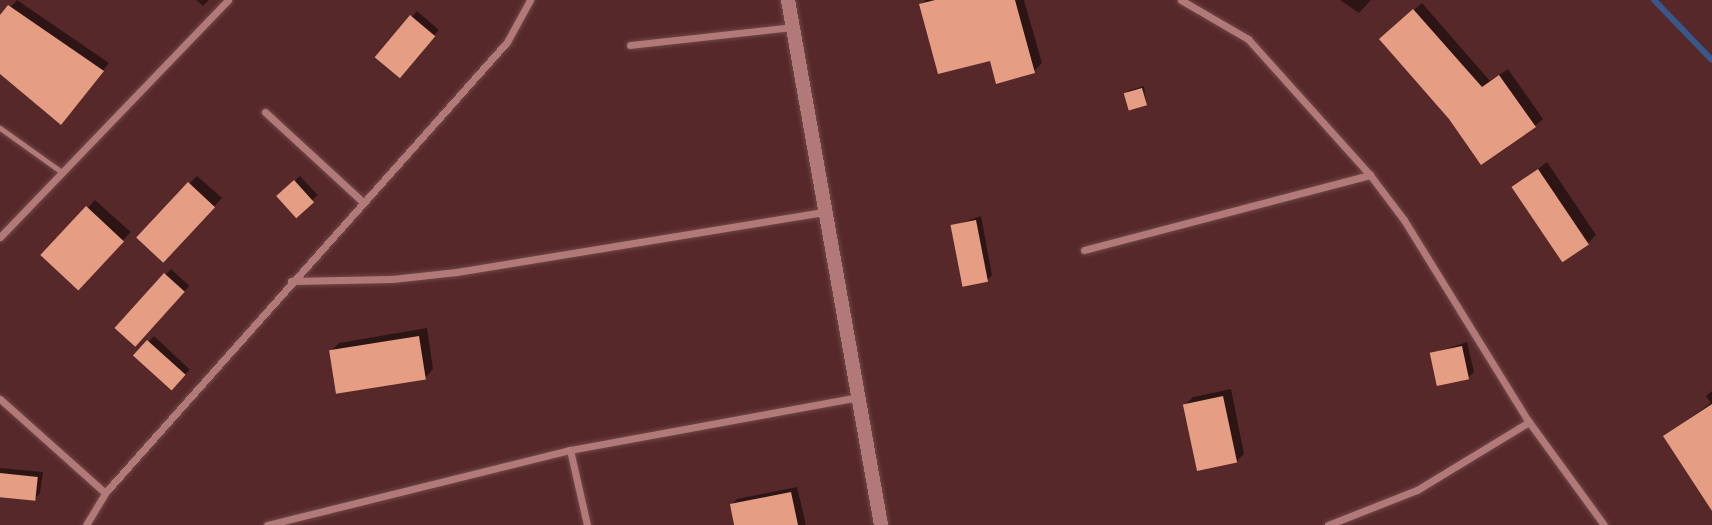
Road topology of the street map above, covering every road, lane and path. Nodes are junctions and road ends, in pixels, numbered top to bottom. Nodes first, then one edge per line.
1 (228, 0) edge
2 (530, 0) edge
3 (788, 0) edge
4 (1181, 0) edge
5 (793, 27) junction
6 (630, 45) dead end
7 (265, 112) dead end
8 (0, 128) edge
9 (63, 173) junction
10 (1370, 175) junction
11 (363, 202) junction
12 (823, 212) junction
13 (0, 237) edge
14 (1084, 250) dead end
15 (291, 281) junction
16 (858, 397) junction
17 (0, 399) edge
18 (1529, 422) junction
19 (570, 450) junction
20 (105, 493) junction
21 (86, 525) edge
22 (267, 525) edge
23 (587, 525) edge
24 (881, 525) edge
25 (1328, 525) edge
26 (1604, 525) edge

1 - 9 street
2 - 11 street
3 - 5 street
4 - 10 street
5 - 6 street
5 - 12 street
7 - 11 street
8 - 9 lane
9 - 13 street
10 - 14 street
10 - 18 street
11 - 15 street
12 - 15 street
12 - 16 street
15 - 20 street
16 - 19 street
16 - 24 street
17 - 20 street
18 - 25 street
18 - 26 street
19 - 22 street
19 - 23 street
20 - 21 street

